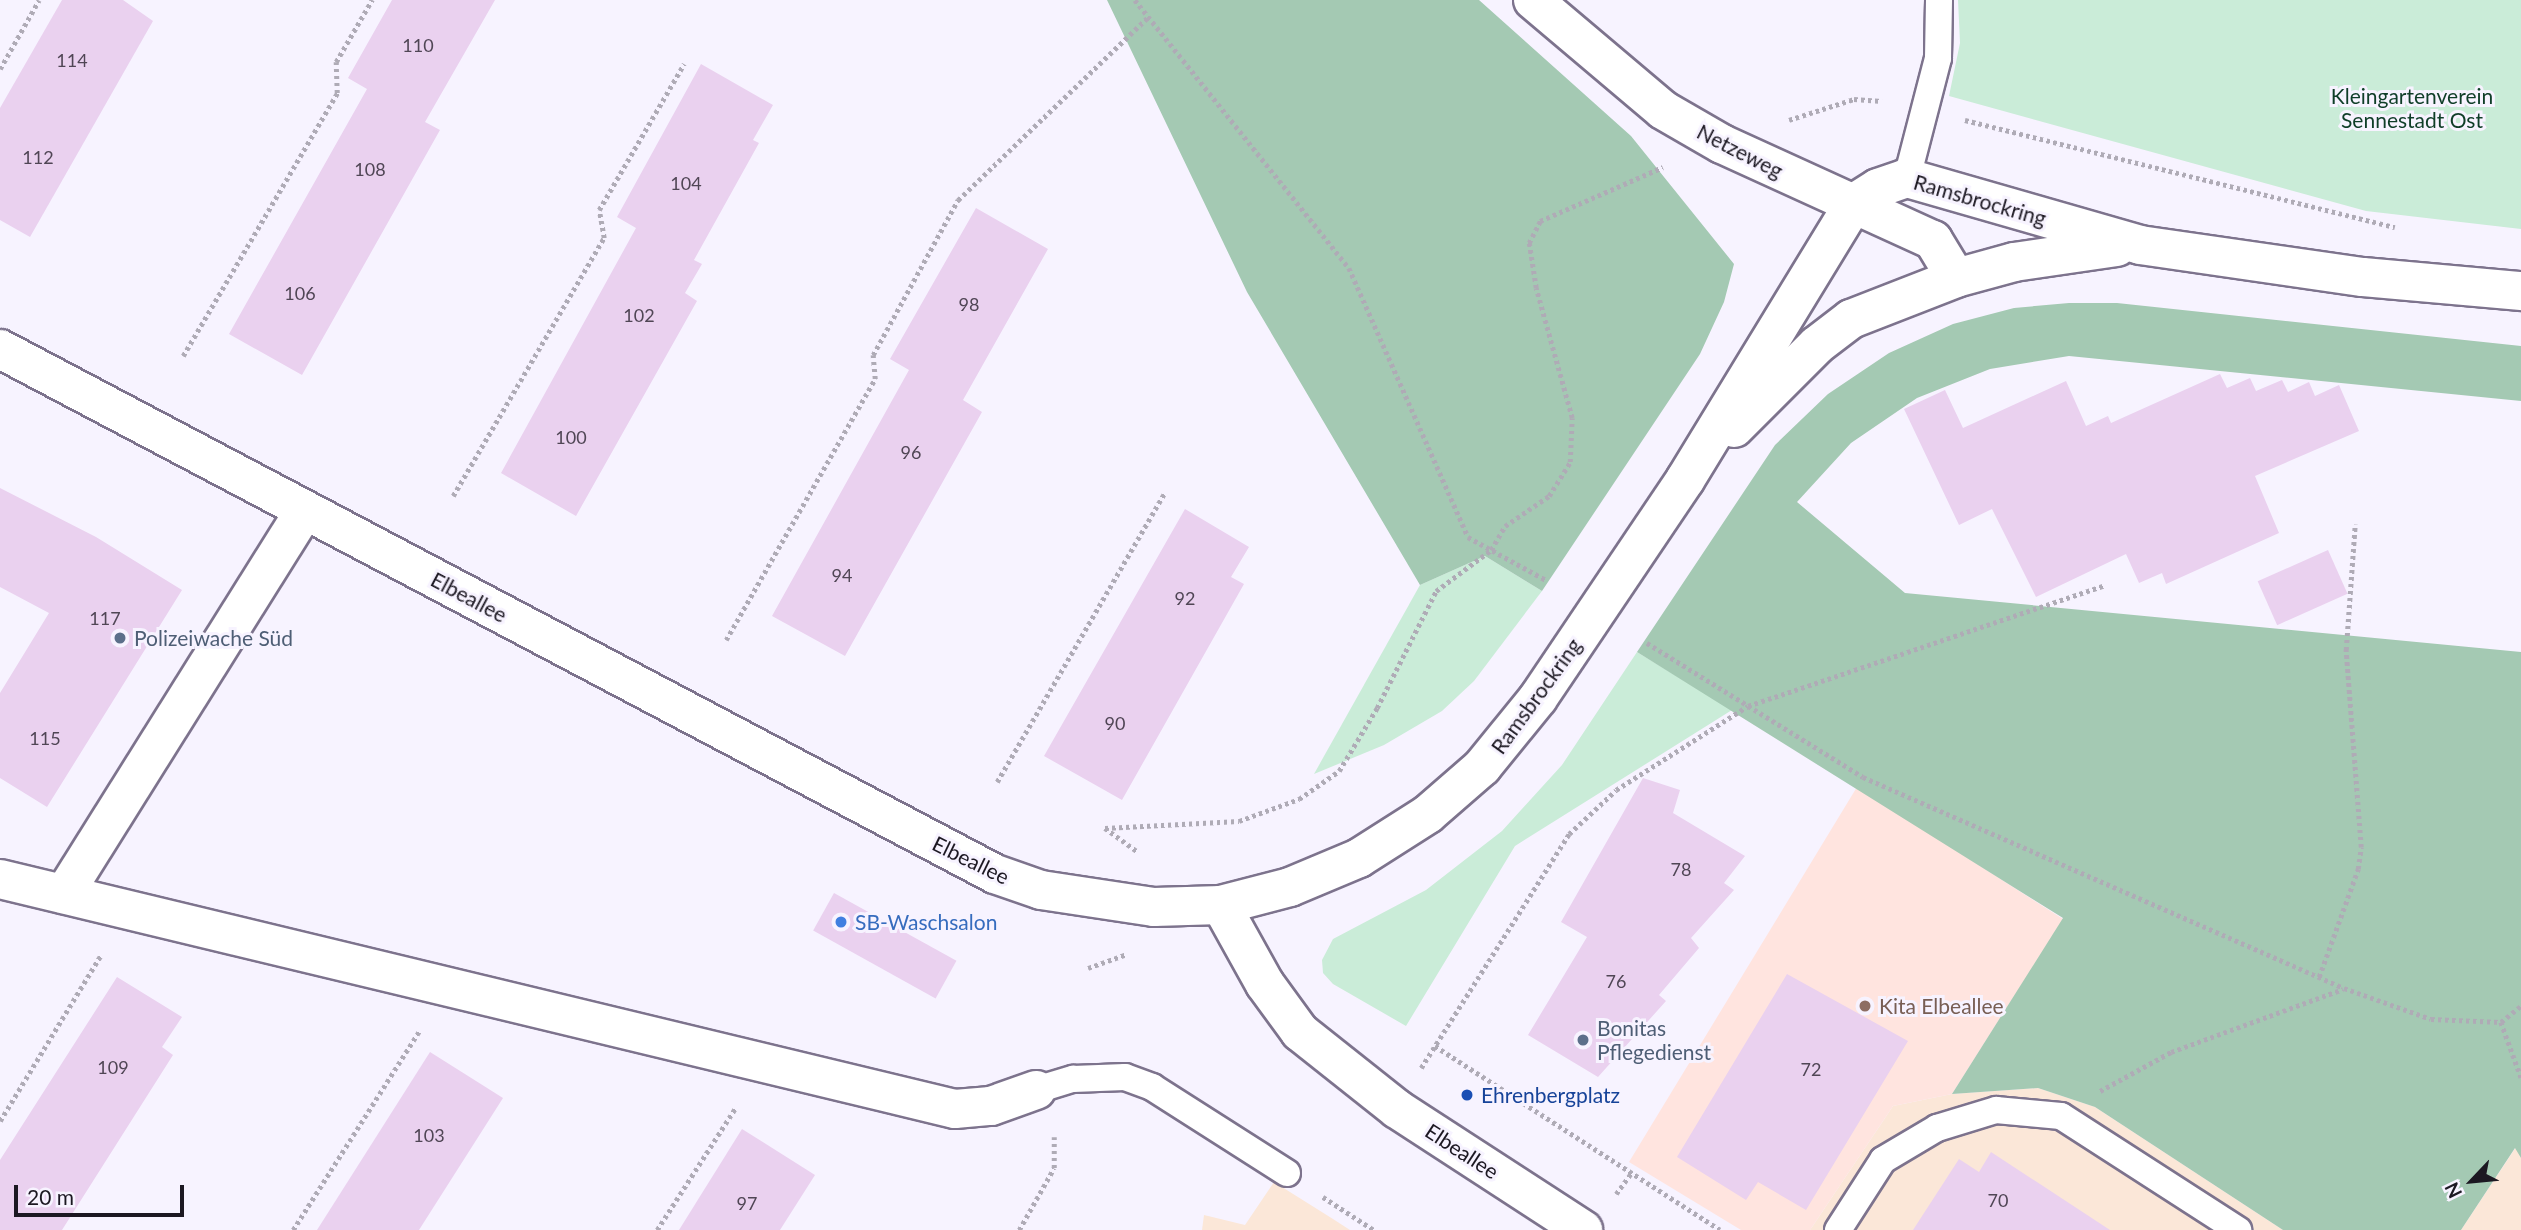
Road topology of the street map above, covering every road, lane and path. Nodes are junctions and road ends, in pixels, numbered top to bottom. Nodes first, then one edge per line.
1 (39, 0) edge
2 (372, 0) edge
3 (1135, 0) edge
4 (1533, 0) edge
5 (1939, 0) edge
6 (1148, 17) junction
7 (684, 64) dead end
8 (0, 69) edge
9 (1924, 110) junction
10 (1722, 144) junction
11 (1907, 178) junction
12 (1854, 203) junction
13 (2401, 228) dead end
14 (2140, 245) junction
15 (1956, 278) junction
16 (2521, 290) edge
17 (0, 349) edge
18 (183, 356) dead end
19 (1685, 480) junction
20 (1164, 494) dead end
21 (453, 496) dead end
22 (304, 510) junction
23 (2355, 524) dead end
24 (1491, 550) junction
25 (1546, 580) dead end
26 (2105, 585) dead end
27 (726, 640) dead end
28 (1647, 643) dead end
29 (1748, 706) junction
30 (998, 782) dead end
31 (1105, 828) dead end
32 (0, 879) edge
33 (64, 894) junction
34 (1221, 905) junction
35 (129, 910) junction
36 (2319, 977) junction
37 (447, 988) junction
38 (2344, 988) junction
39 (2521, 1006) edge
40 (2501, 1022) junction
41 (763, 1065) junction
42 (2521, 1077) edge
43 (1036, 1090) junction
44 (2062, 1116) junction
45 (0, 1121) edge
46 (1287, 1173) joint
47 (293, 1230) edge
48 (657, 1230) edge
49 (1018, 1230) edge
50 (1374, 1230) edge
51 (1583, 1230) edge
52 (1720, 1230) edge
53 (1838, 1230) edge
54 (2238, 1230) edge

1 - 8 path
2 - 18 path
3 - 6 path
4 - 10 street, Netzeweg
5 - 9 lane
6 - 24 path
6 - 27 path
7 - 21 path
9 - 10 path
9 - 11 lane
9 - 13 path
10 - 12 street, Netzeweg
10 - 24 path
11 - 12 street, Ramsbrockring
11 - 14 street, Ramsbrockring
12 - 15 street, Netzeweg
12 - 19 street, Ramsbrockring
14 - 15 street, Ramsbrockring
14 - 16 street, Ramsbrockring
15 - 19 street, Ramsbrockring
17 - 22 street, Elbeallee
19 - 34 street, Ramsbrockring
20 - 30 path
22 - 33 street
22 - 34 street, Elbeallee
23 - 36 path
24 - 25 path
24 - 31 path
26 - 29 path
28 - 29 path
29 - 36 path
29 - 52 path
32 - 33 street
33 - 35 street
34 - 51 street, Elbeallee
35 - 37 street
35 - 45 path
36 - 38 path
37 - 41 street
37 - 47 path
38 - 40 path
38 - 44 path
39 - 40 path
40 - 42 path
41 - 43 street
41 - 48 path
43 - 46 lane
43 - 49 path
44 - 53 lane
44 - 54 lane
46 - 50 path

